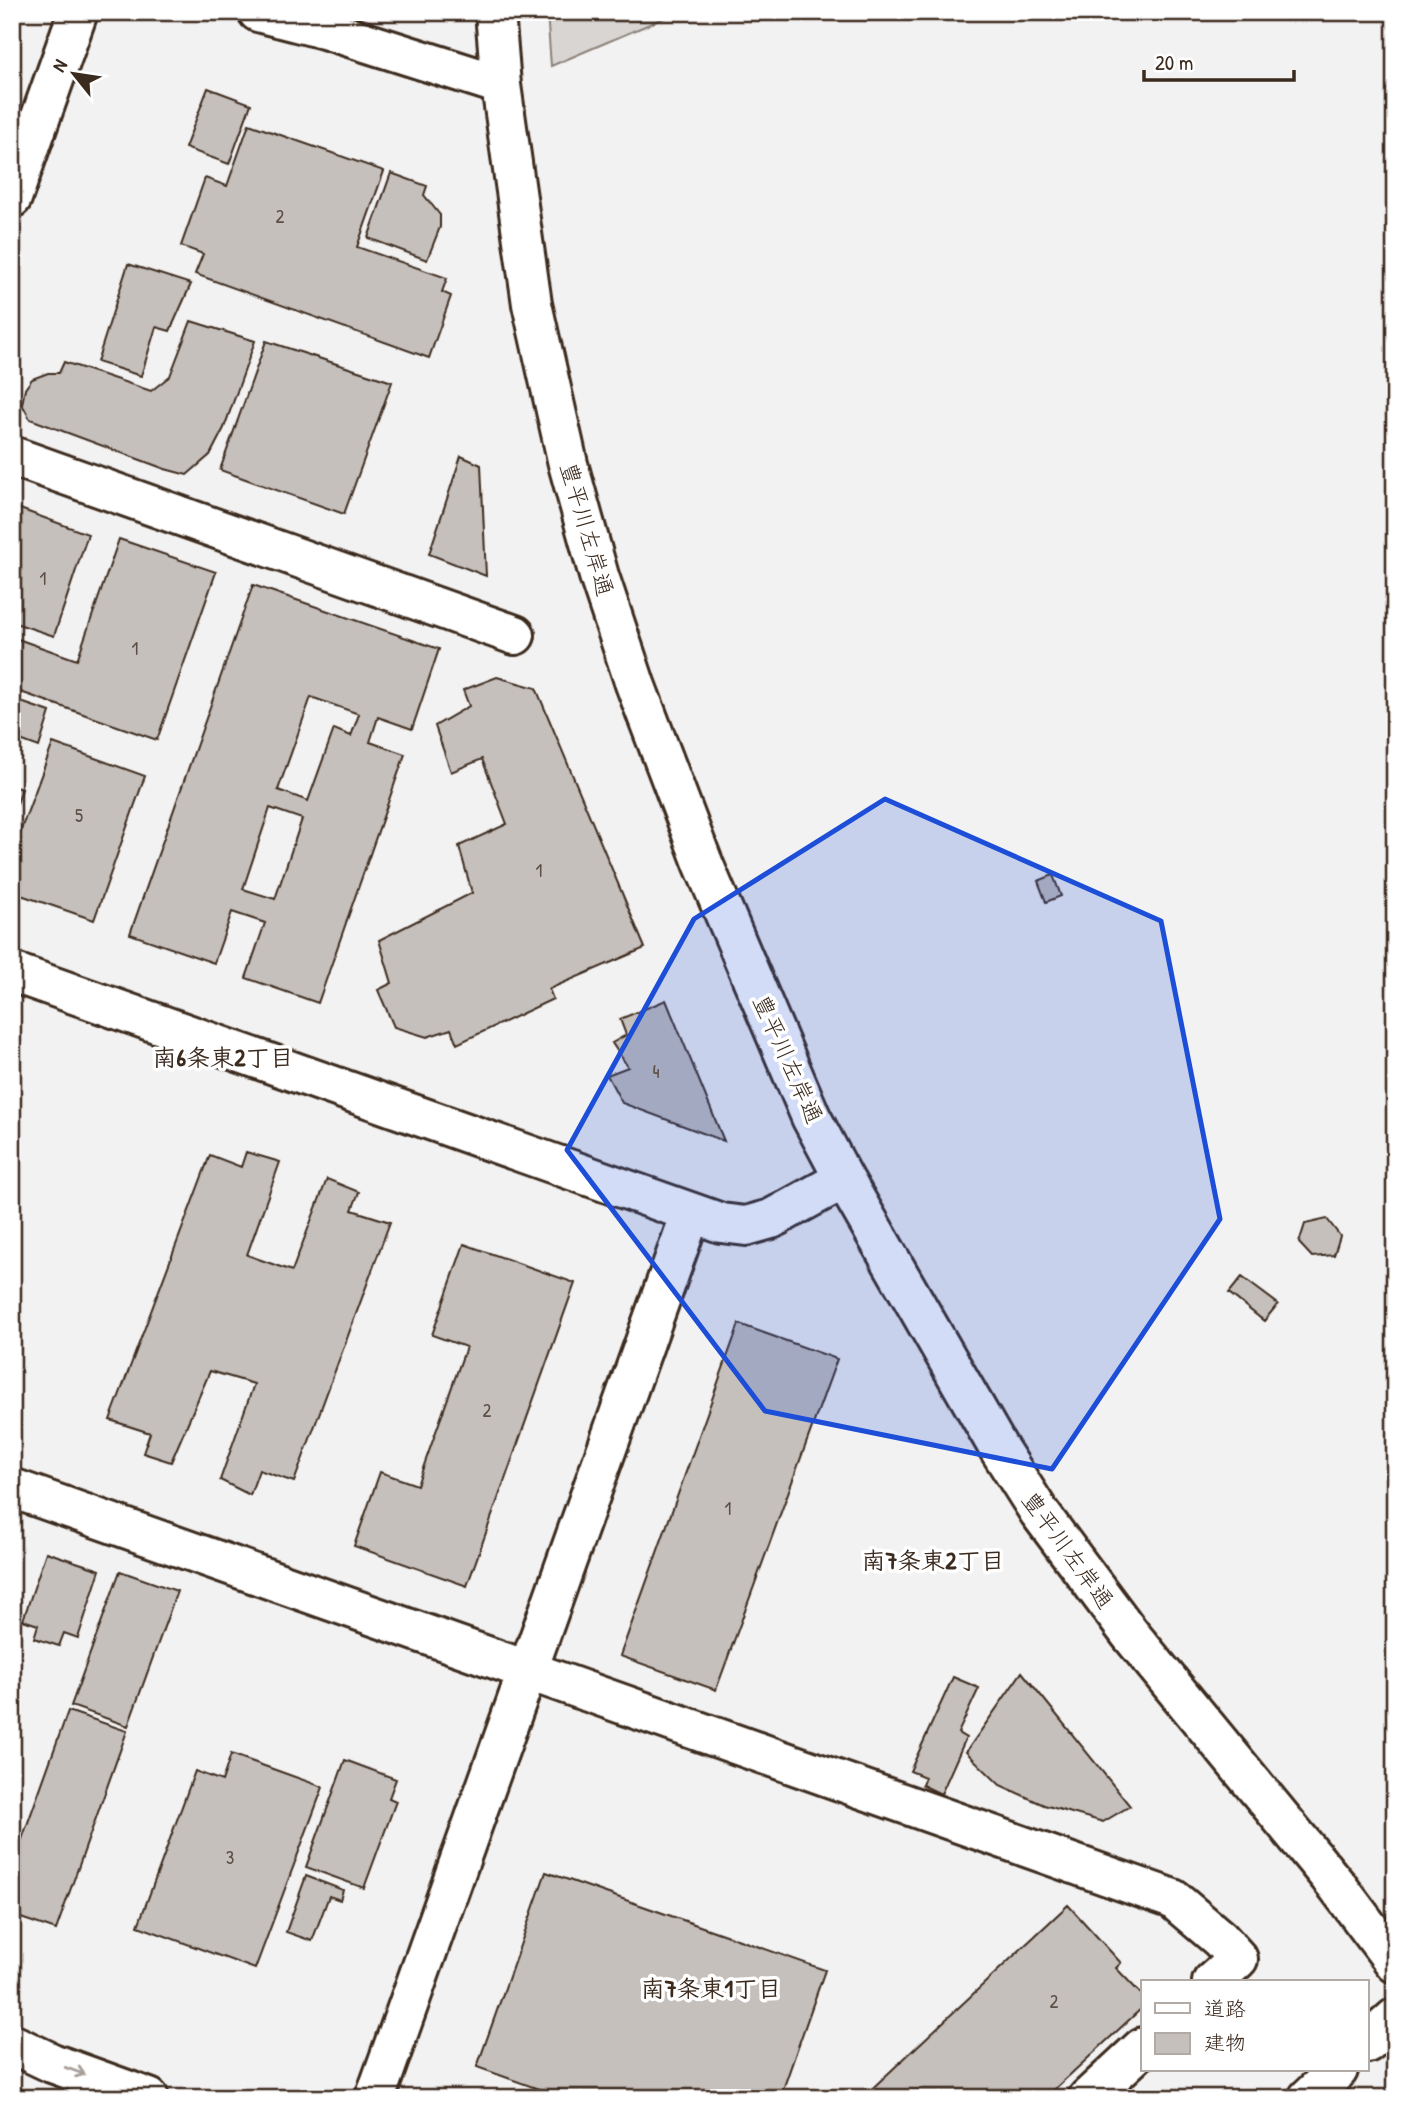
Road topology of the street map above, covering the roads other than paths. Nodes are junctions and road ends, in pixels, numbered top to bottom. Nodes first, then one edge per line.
1 (78, 12) edge
2 (258, 12) edge
3 (495, 12) edge
4 (501, 85) junction
5 (12, 198) edge
6 (12, 456) edge
7 (515, 635) dead end
8 (12, 972) edge
9 (844, 1179) junction
10 (691, 1213) junction
11 (12, 1488) edge
12 (528, 1672) junction
13 (1395, 1963) edge
14 (1214, 1980) edge
15 (1395, 2018) edge
16 (1368, 2042) edge
17 (12, 2044) edge
18 (1141, 2049) edge
19 (1336, 2072) edge
20 (149, 2098) edge
21 (375, 2098) edge
22 (1088, 2098) edge
23 (1308, 2098) edge

1 - 5 street
2 - 4 street
3 - 4 street, 豊平川左岸通
4 - 9 street, 豊平川左岸通
6 - 7 street
8 - 10 street
9 - 10 street
9 - 13 street, 豊平川左岸通
10 - 12 street
11 - 12 street
12 - 14 street
12 - 21 street
15 - 16 street
17 -> 20 street
18 - 22 street
19 - 23 street

